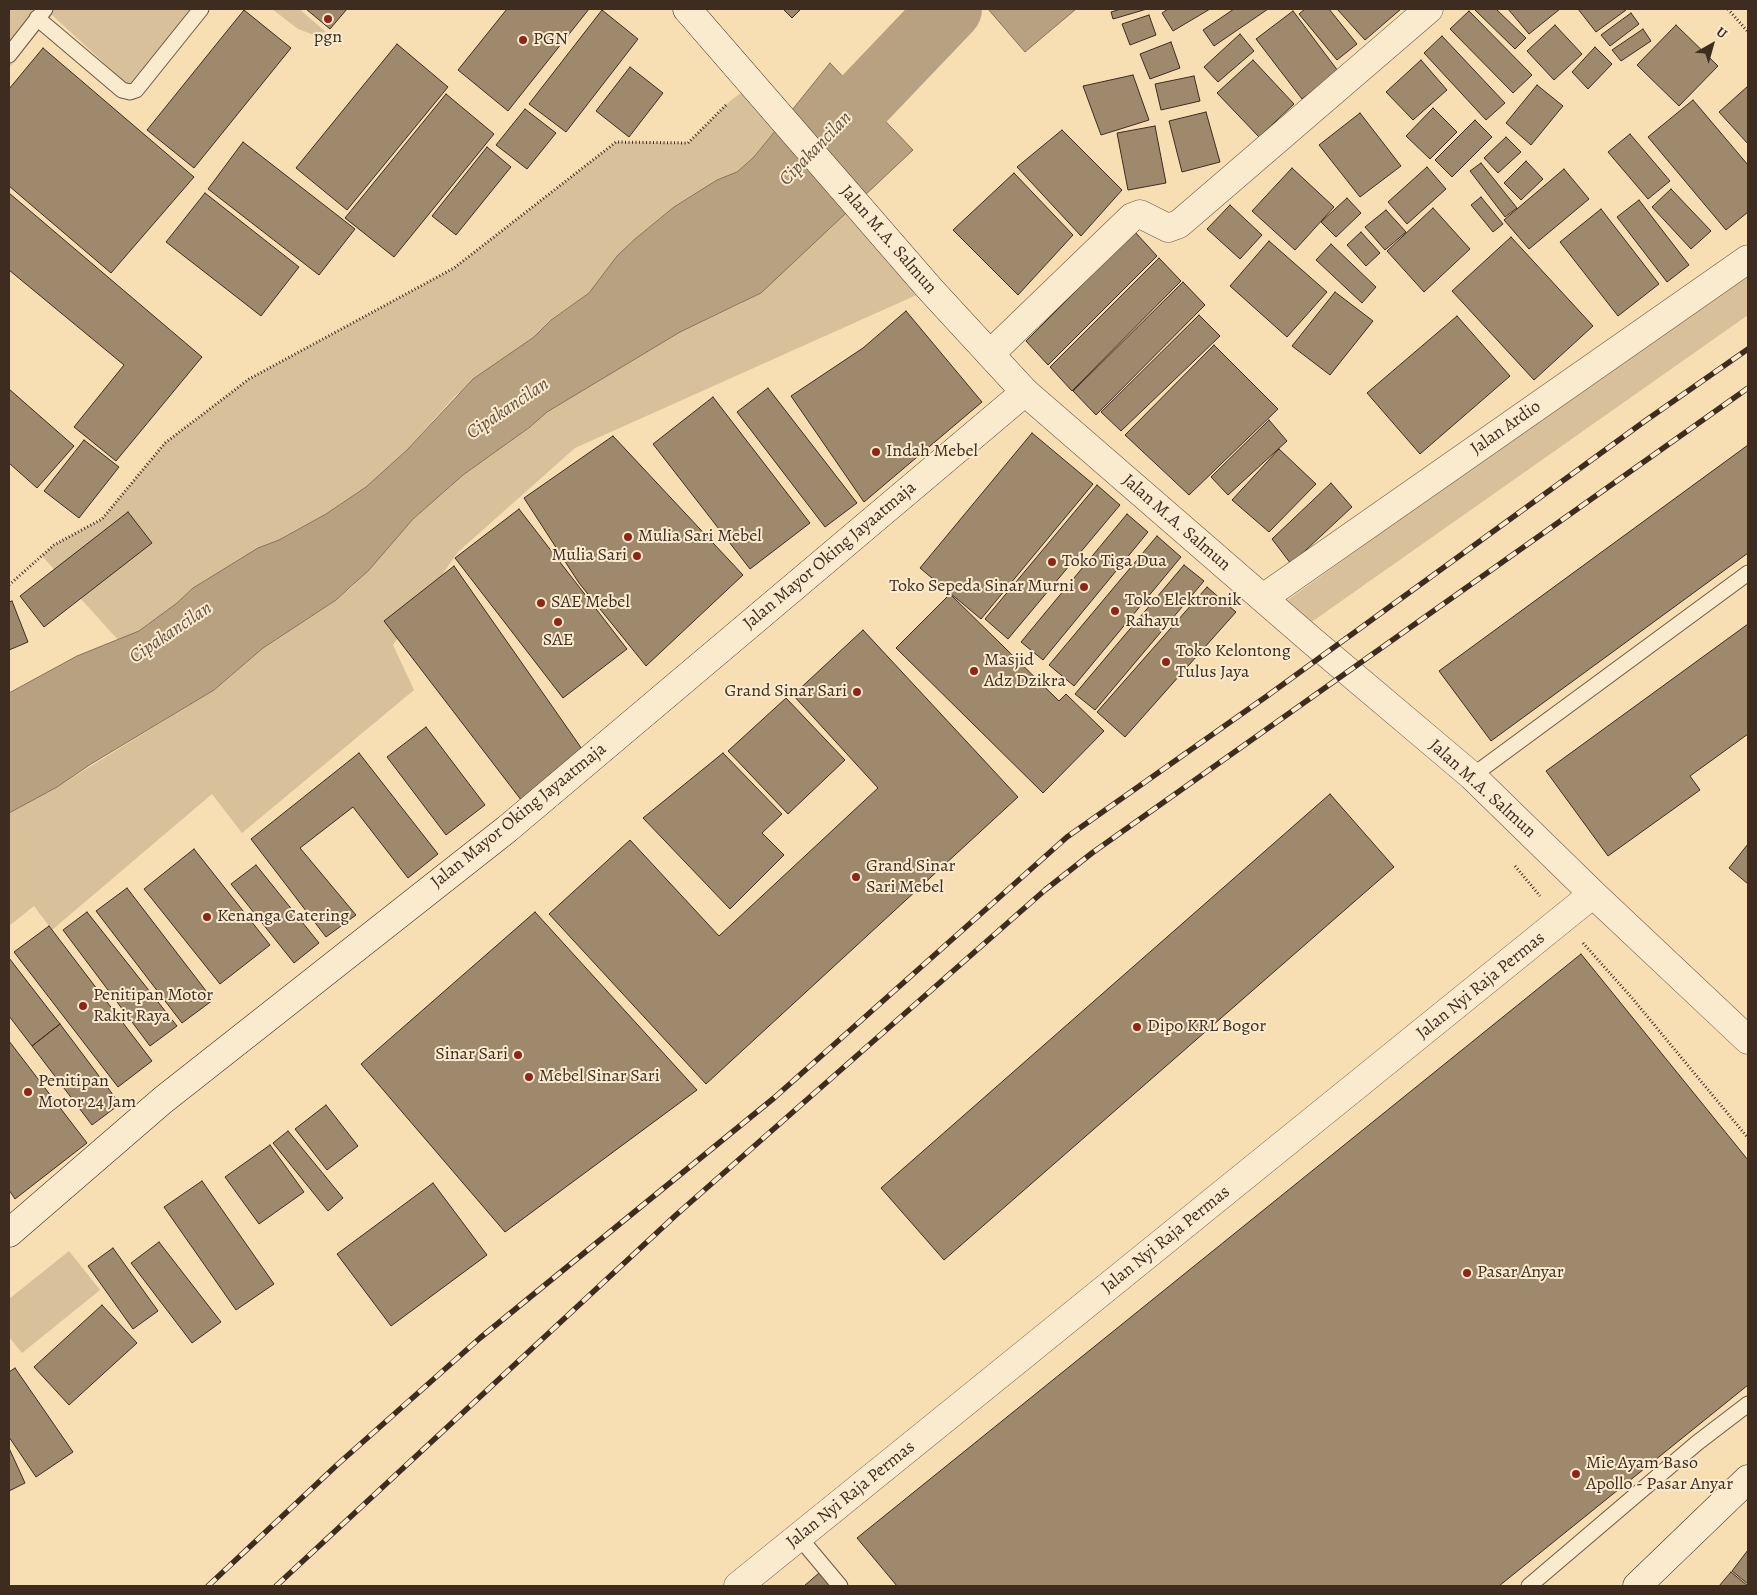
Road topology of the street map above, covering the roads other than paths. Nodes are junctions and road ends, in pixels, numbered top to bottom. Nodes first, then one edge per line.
1 (201, 9) edge
2 (1429, 9) edge
3 (41, 14) edge
4 (692, 14) edge
5 (9, 55) edge
6 (1748, 259) edge
7 (990, 354) junction
8 (1024, 392) junction
9 (1748, 572) edge
10 (1263, 598) junction
11 (1472, 776) junction
12 (1593, 894) junction
13 (1748, 1040) edge
14 (9, 1233) edge
15 (1748, 1404) edge
16 (1748, 1479) edge
17 (799, 1537) junction
18 (738, 1586) edge
19 (840, 1586) edge
20 (1529, 1586) edge
21 (1636, 1586) edge

1 - 3 lane
2 - 7 street
3 - 5 lane
4 - 7 street, Jalan M.A. Salmun
6 - 10 street, Jalan Ardio
7 - 8 street, Jalan M.A. Salmun
8 - 10 street, Jalan M.A. Salmun
8 - 14 street, Jalan Mayor Oking Jayaatmaja
9 - 11 lane
10 - 11 street, Jalan M.A. Salmun
11 - 12 street, Jalan M.A. Salmun
12 - 13 street, Jalan M.A. Salmun
12 - 17 street, Jalan Nyi Raja Permas
15 - 20 lane
16 - 21 street
17 - 18 street, Jalan Nyi Raja Permas
17 - 19 lane

